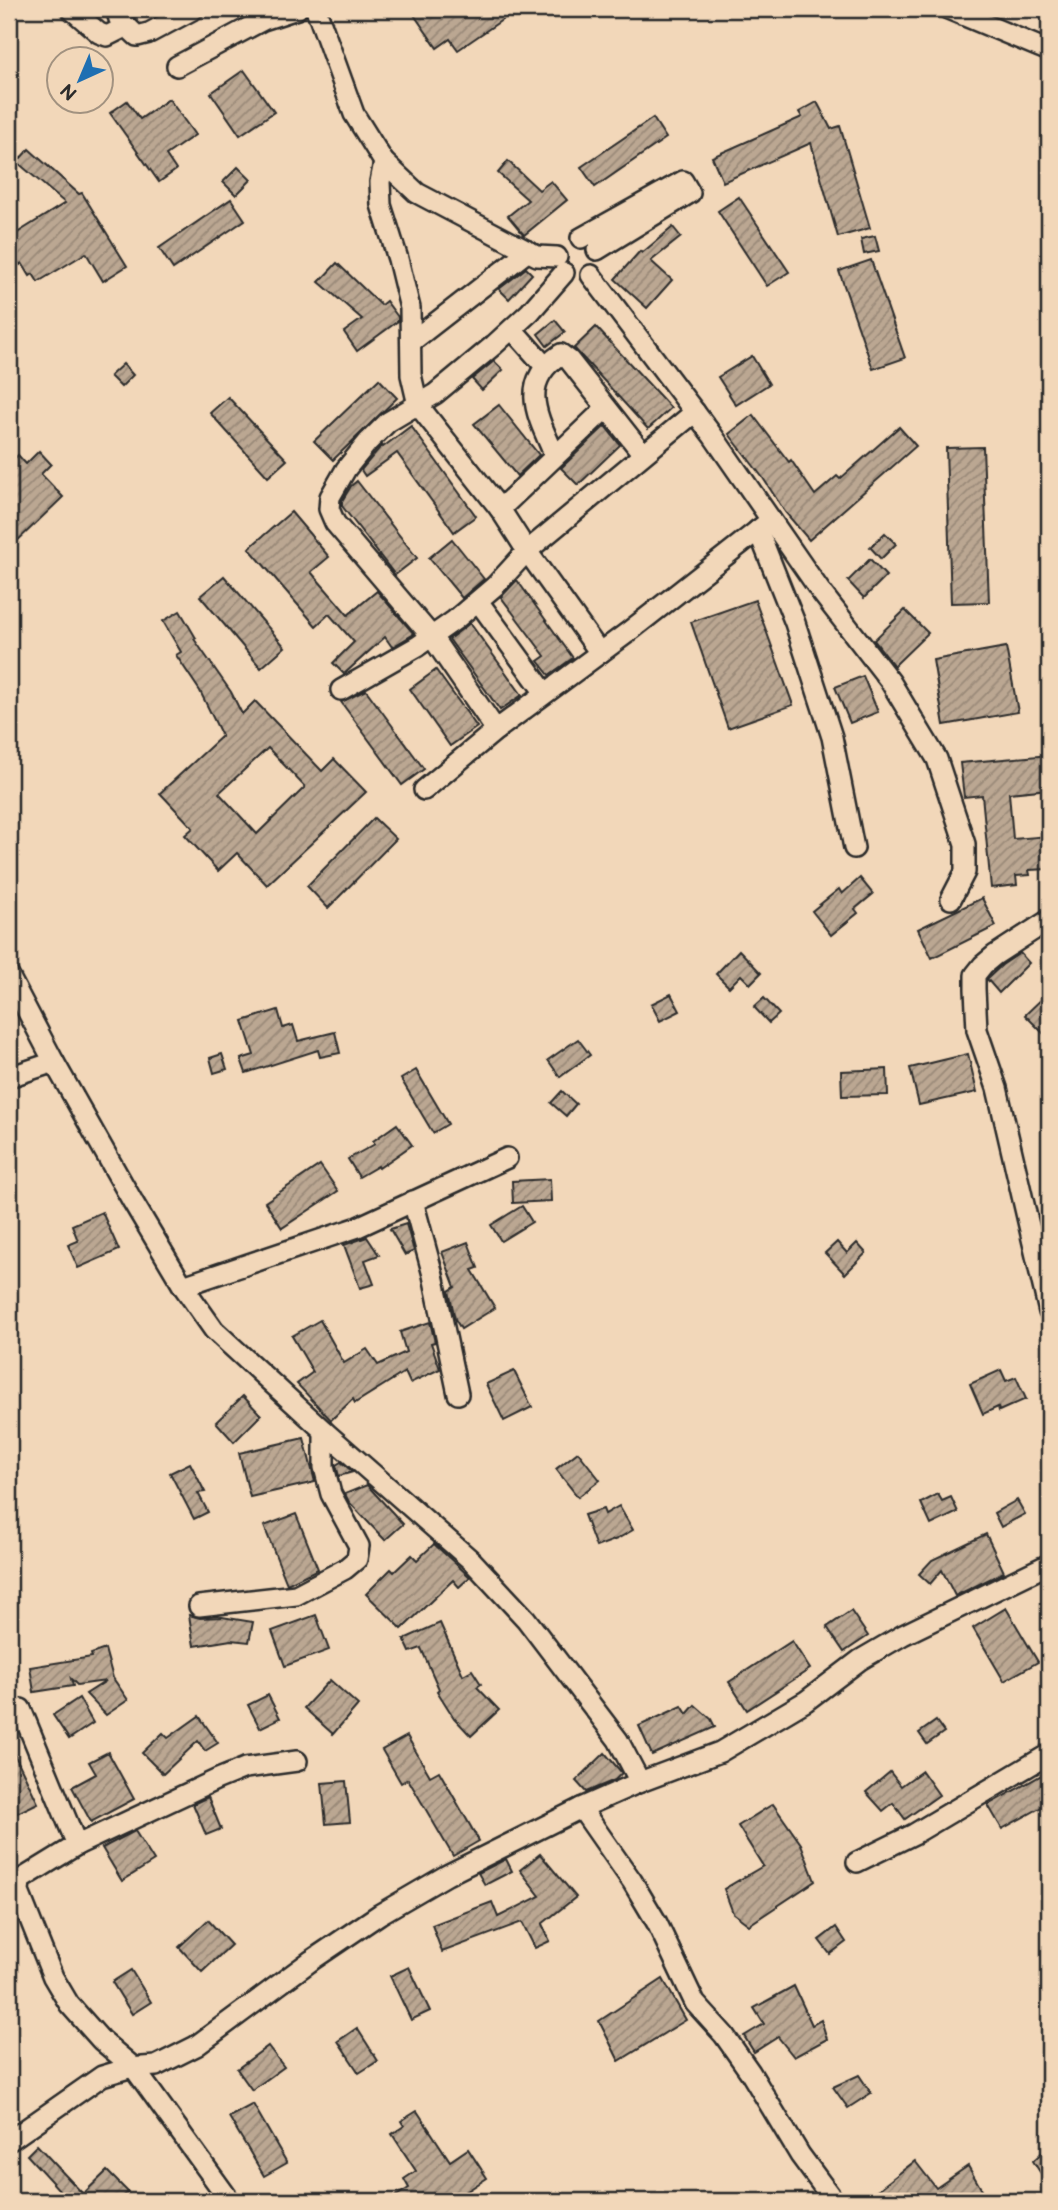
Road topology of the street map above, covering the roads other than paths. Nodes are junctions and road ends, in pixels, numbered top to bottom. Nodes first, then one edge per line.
1 (71, 9) edge
2 (116, 9) edge
3 (194, 9) edge
4 (298, 9) edge
5 (316, 9) edge
6 (948, 9) edge
7 (260, 14) edge
8 (127, 26) junction
9 (1049, 51) edge
10 (177, 66) dead end
11 (384, 162) junction
12 (581, 238) junction
13 (597, 250) junction
14 (528, 251) junction
15 (561, 265) junction
16 (592, 275) junction
17 (512, 329) junction
18 (411, 342) junction
19 (544, 365) junction
20 (418, 405) junction
21 (606, 408) junction
22 (695, 412) junction
23 (643, 454) junction
24 (555, 456) junction
25 (500, 509) junction
26 (764, 525) junction
27 (527, 551) junction
28 (478, 601) junction
29 (432, 637) junction
30 (600, 653) junction
31 (341, 690) dead end
32 (545, 693) junction
33 (496, 730) junction
34 (424, 790) dead end
35 (854, 848) dead end
36 (951, 899) dead end
37 (1049, 919) edge
38 (9, 976) edge
39 (54, 1062) junction
40 (9, 1077) edge
41 (507, 1158) dead end
42 (413, 1201) junction
43 (183, 1286) junction
44 (1049, 1312) edge
45 (458, 1394) dead end
46 (324, 1432) junction
47 (1049, 1564) edge
48 (200, 1606) dead end
49 (21, 1709) dead end
50 (1049, 1754) edge
51 (298, 1760) dead end
52 (640, 1782) junction
53 (581, 1808) junction
54 (77, 1846) junction
55 (857, 1862) dead end
56 (134, 2068) junction
57 (9, 2141) edge
58 (230, 2201) edge
59 (834, 2201) edge

1 - 8 street
2 - 8 street
3 - 8 street
4 - 7 street
5 - 11 street
6 - 9 street
7 - 10 street
11 - 14 street
11 - 18 street
12 - 13 street
12 - 13 street
12 - 15 street
13 - 16 street
14 - 15 street
14 - 18 street
15 - 16 street
15 - 17 street
16 - 22 street
17 - 19 street
17 - 20 street
18 - 20 street
19 - 21 street
19 - 24 street
20 - 25 street
20 - 29 street
21 - 23 street
21 - 24 street
22 - 23 street
22 - 26 street
23 - 27 street
24 - 25 street
25 - 27 street
26 - 30 street
26 - 35 street
26 - 36 street
27 - 28 street
27 - 30 street
28 - 29 street
28 - 32 street
29 - 31 street
29 - 33 street
30 - 32 street
32 - 33 street
33 - 34 street
37 - 44 street
38 - 39 street
39 - 40 street
39 - 43 street
41 - 42 street
42 - 43 street
42 - 45 street
43 - 46 street
46 - 48 street
46 - 52 street
47 - 52 street
49 - 54 street
50 - 55 street
51 - 54 street
52 - 53 street
53 - 56 street
53 - 59 street
54 - 56 street
56 - 57 street
56 - 58 street

